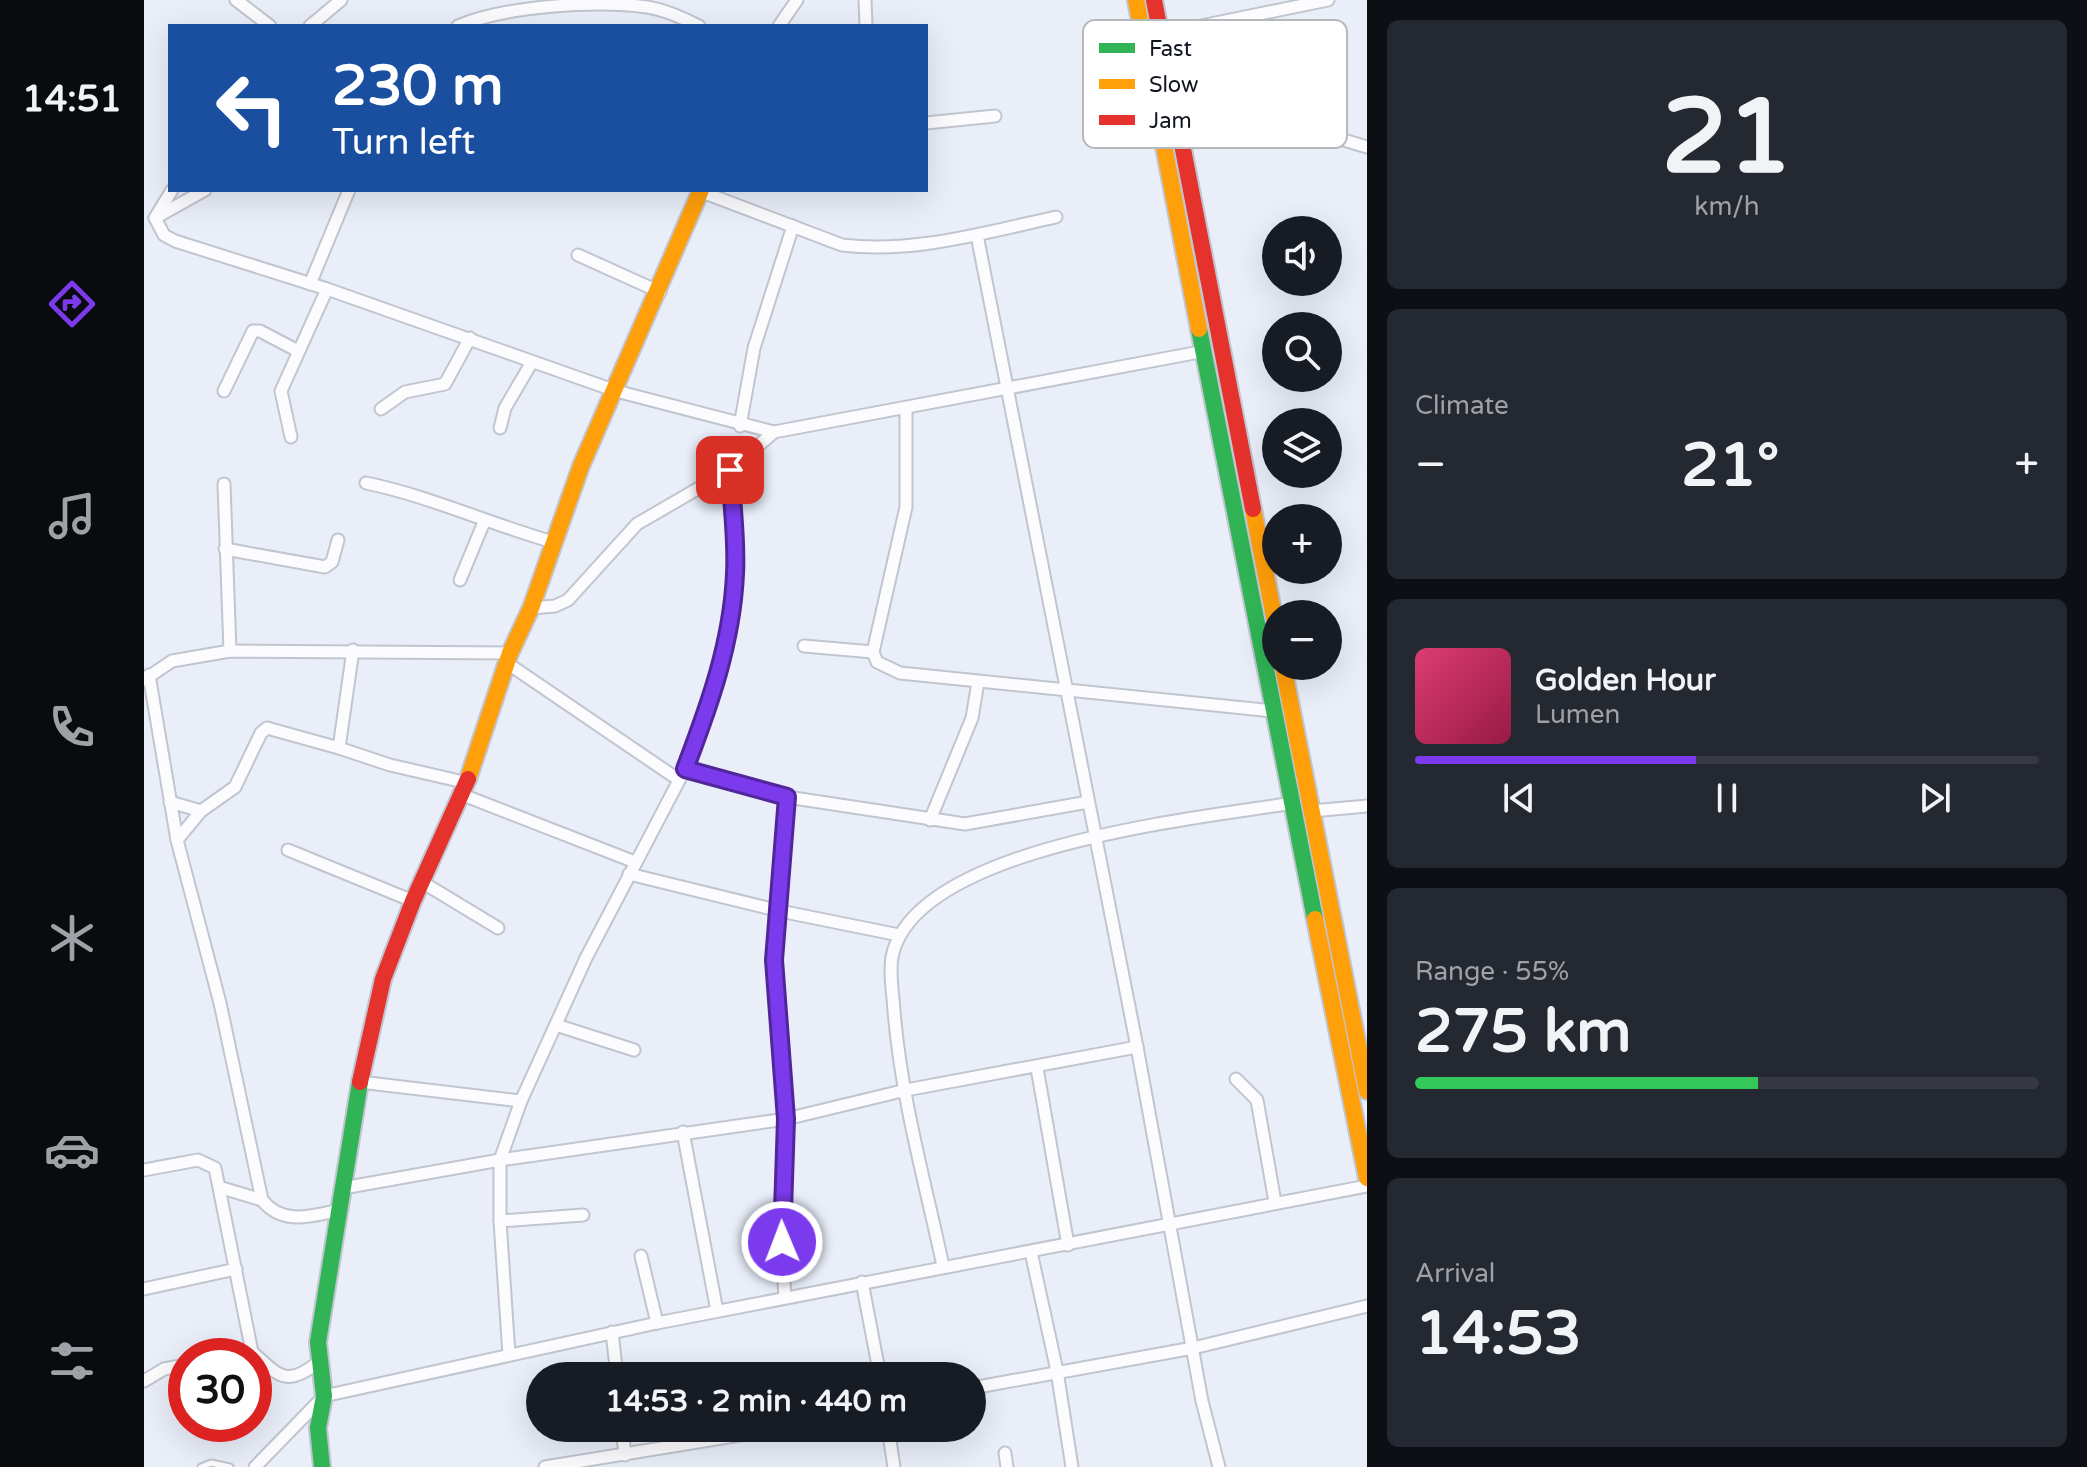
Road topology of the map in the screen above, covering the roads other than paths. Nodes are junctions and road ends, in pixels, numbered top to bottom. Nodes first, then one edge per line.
1 (236, 0) edge
2 (341, 0) edge
3 (797, 0) edge
4 (865, 0) edge
5 (1136, 0) edge
6 (1154, 0) edge
7 (1328, 0) edge
8 (329, 5) edge
9 (1150, 20) edge
10 (1158, 20) edge
11 (1229, 20) edge
12 (267, 24) edge
13 (312, 24) edge
14 (463, 24) edge
15 (694, 24) edge
16 (780, 24) edge
17 (866, 24) edge
18 (995, 116) dead end
19 (928, 123) edge
20 (1347, 141) edge
21 (1367, 147) edge
22 (1176, 148) edge
23 (1182, 148) edge
24 (171, 192) edge
25 (201, 192) edge
26 (348, 192) edge
27 (699, 192) edge
28 (705, 192) edge
29 (1056, 217) dead end
30 (155, 218) junction
31 (793, 226) junction
32 (977, 235) junction
33 (578, 255) dead end
34 (310, 284) junction
35 (327, 289) junction
36 (660, 292) junction
37 (470, 338) junction
38 (298, 351) junction
39 (1205, 351) junction
40 (532, 362) junction
41 (1008, 386) junction
42 (224, 391) dead end
43 (616, 391) junction
44 (906, 408) junction
45 (381, 409) dead end
46 (740, 426) junction
47 (500, 428) dead end
48 (774, 432) junction
49 (291, 437) dead end
50 (730, 470) junction
51 (366, 483) dead end
52 (224, 484) dead end
53 (484, 522) junction
54 (338, 540) dead end
55 (553, 542) junction
56 (225, 549) junction
57 (460, 580) dead end
58 (1271, 600) edge
59 (531, 608) junction
60 (804, 646) dead end
61 (353, 650) junction
62 (230, 651) junction
63 (873, 652) junction
64 (508, 658) junction
65 (147, 678) edge
66 (1286, 680) edge
67 (978, 682) junction
68 (1064, 692) junction
69 (1273, 711) junction
70 (339, 748) junction
71 (682, 775) junction
72 (466, 789) junction
73 (787, 797) junction
74 (170, 802) junction
75 (1088, 802) junction
76 (1293, 803) junction
77 (1367, 806) edge
78 (201, 811) junction
79 (1312, 811) junction
80 (930, 820) junction
81 (1096, 836) junction
82 (177, 840) junction
83 (288, 850) dead end
84 (635, 862) junction
85 (629, 874) junction
86 (422, 882) junction
87 (413, 901) junction
88 (780, 911) junction
89 (498, 928) dead end
90 (899, 935) junction
91 (1360, 1014) edge
92 (556, 1025) junction
93 (1137, 1047) junction
94 (634, 1050) dead end
95 (1037, 1068) junction
96 (1236, 1079) dead end
97 (360, 1082) junction
98 (906, 1090) junction
99 (1367, 1091) edge
100 (521, 1101) junction
101 (786, 1119) junction
102 (683, 1132) junction
103 (500, 1160) junction
104 (144, 1170) edge
105 (1367, 1175) edge
106 (1367, 1186) edge
107 (222, 1188) junction
108 (343, 1188) junction
109 (262, 1200) junction
110 (1275, 1202) junction
111 (340, 1210) junction
112 (583, 1215) dead end
113 (500, 1221) junction
114 (1170, 1224) junction
115 (1068, 1245) junction
116 (1031, 1252) junction
117 (641, 1256) dead end
118 (943, 1266) junction
119 (236, 1269) junction
120 (862, 1282) junction
121 (144, 1289) edge
122 (785, 1298) junction
123 (1367, 1306) edge
124 (717, 1311) junction
125 (657, 1323) junction
126 (612, 1332) junction
127 (249, 1338) edge
128 (1193, 1348) junction
129 (509, 1355) junction
130 (615, 1362) edge
131 (877, 1362) edge
132 (317, 1363) junction
133 (168, 1368) edge
134 (272, 1369) edge
135 (1057, 1371) junction
136 (144, 1381) edge
137 (986, 1385) edge
138 (324, 1396) junction
139 (624, 1442) edge
140 (701, 1442) edge
141 (890, 1442) edge
142 (1005, 1453) dead end
143 (625, 1455) junction
144 (265, 1462) edge
145 (201, 1467) edge
146 (230, 1467) edge
147 (255, 1467) edge
148 (322, 1467) edge
149 (545, 1467) edge
150 (894, 1467) edge
151 (1007, 1467) edge
152 (1072, 1467) edge
153 (1219, 1467) edge

1 - 12 street
2 - 8 street
3 - 16 street
4 - 17 street
5 - 9 main road
6 - 10 main road
7 - 11 street
8 - 13 street
14 - 15 street
18 - 19 street
20 - 21 street
22 - 39 main road
23 - 58 main road
24 - 30 street
25 - 30 street
26 - 34 street
27 - 36 main road
28 - 31 street
29 - 32 street
30 - 34 street
31 - 32 street
31 - 46 street
32 - 41 street
33 - 36 street
34 - 35 street
35 - 37 street
35 - 38 street
36 - 43 main road
37 - 40 street
37 - 45 street
38 - 42 street
38 - 49 street
39 - 41 street
39 - 69 main road
40 - 43 street
40 - 47 street
41 - 44 street
41 - 68 street
43 - 46 street
43 - 55 main road
44 - 48 street
44 - 63 street
46 - 48 street
48 - 50 street
50 - 59 street
50 - 71 street
51 - 53 street
52 - 56 street
53 - 55 street
53 - 57 street
54 - 56 street
55 - 59 main road
56 - 62 street
59 - 64 main road
60 - 63 street
61 - 62 street
61 - 64 street
61 - 70 street
62 - 65 street
63 - 67 street
64 - 71 street
64 - 72 main road
65 - 74 street
66 - 79 main road
67 - 68 street
67 - 80 street
68 - 69 street
68 - 75 street
69 - 76 main road
70 - 72 street
70 - 78 street
71 - 73 street
71 - 84 street
72 - 84 street
72 - 86 main road
73 - 80 street
73 - 88 street
74 - 78 street
74 - 82 street
75 - 80 street
75 - 81 street
76 - 81 street
76 - 105 main road
77 - 79 street
78 - 82 street
79 - 91 main road
81 - 90 street
81 - 93 street
82 - 109 street
83 - 87 street
84 - 85 street
85 - 88 street
85 - 92 street
86 - 87 main road
86 - 89 street
87 - 97 main road
88 - 90 street
88 - 101 street
90 - 98 street
91 - 99 main road
92 - 94 street
92 - 100 street
93 - 95 street
93 - 114 street
95 - 98 street
95 - 115 street
96 - 110 street
97 - 100 street
97 - 108 main road
98 - 101 street
98 - 118 street
100 - 103 street
101 - 102 street
101 - 122 street
102 - 103 street
102 - 124 street
103 - 108 street
103 - 113 street
104 - 107 street
106 - 110 street
107 - 109 street
107 - 119 street
108 - 111 main road
109 - 111 street
110 - 114 street
111 - 132 main road
112 - 113 street
113 - 129 street
114 - 115 street
114 - 128 street
115 - 116 street
116 - 118 street
116 - 135 street
117 - 125 street
118 - 120 street
119 - 121 street
119 - 127 street
120 - 122 street
120 - 131 street
122 - 124 street
123 - 128 street
124 - 125 street
125 - 126 street
126 - 129 street
126 - 130 street
128 - 135 street
128 - 153 street
129 - 138 street
132 - 134 street
132 - 138 main road
133 - 136 street
135 - 137 street
135 - 152 street
138 - 144 street
138 - 148 main road
139 - 143 street
140 - 143 street
141 - 150 street
142 - 151 street
143 - 149 street
144 - 147 street
145 - 146 lane

